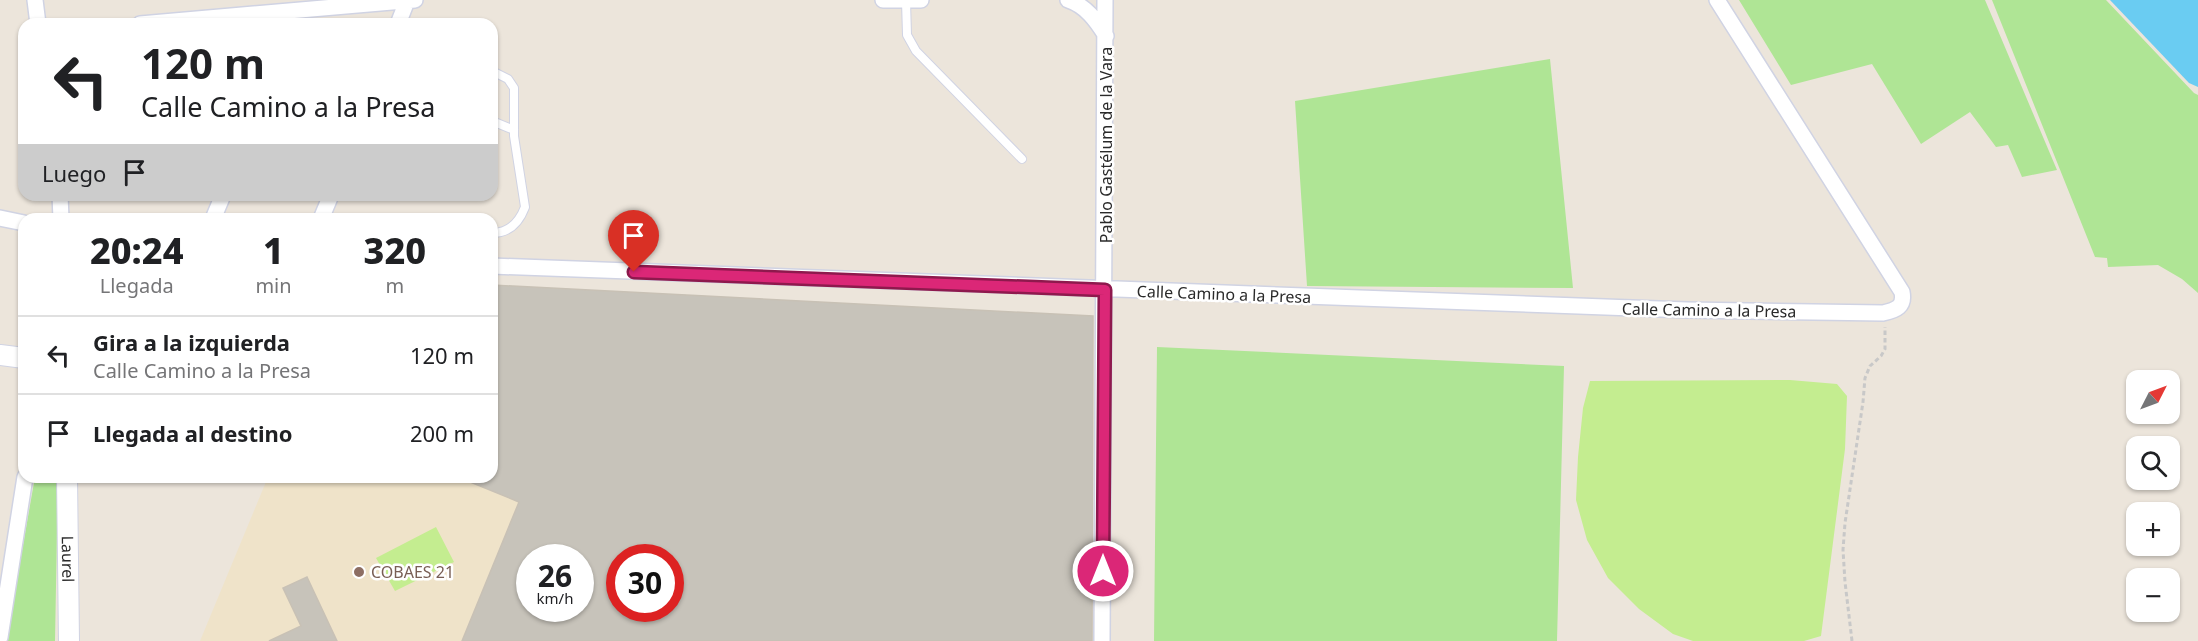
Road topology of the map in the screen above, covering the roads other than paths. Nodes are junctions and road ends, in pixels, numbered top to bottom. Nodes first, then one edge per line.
1 (34, 0) edge
2 (415, 0) edge
3 (883, 0) edge
4 (1068, 0) edge
5 (1105, 0) edge
6 (1717, 0) edge
7 (406, 1) edge
8 (914, 1) edge
9 (37, 18) edge
10 (209, 18) edge
11 (400, 18) edge
12 (1106, 36) junction
13 (498, 74) edge
14 (498, 123) edge
15 (514, 130) junction
16 (1022, 159) dead end
17 (0, 219) edge
18 (18, 222) edge
19 (498, 233) edge
20 (498, 266) edge
21 (1105, 290) junction
22 (0, 355) edge
23 (18, 357) edge
24 (24, 483) edge
25 (68, 483) edge
26 (2, 613) edge
27 (0, 637) edge
28 (69, 641) edge
29 (1102, 641) edge

1 - 9 street
2 - 7 street
3 - 8 street
4 - 12 street
5 - 12 street, Pablo Gastélum de la Vara
6 - 21 street, Calle Camino a la Presa
7 - 10 street
7 - 11 street
8 - 16 lane
12 - 21 street, Pablo Gastélum de la Vara
13 - 15 lane
14 - 15 lane
15 - 19 lane
17 - 18 street
20 - 21 street, Calle Camino a la Presa
21 - 29 street, Pablo Gastélum de la Vara
22 - 23 street
24 - 26 street
25 - 28 street, Laurel
26 - 27 street

